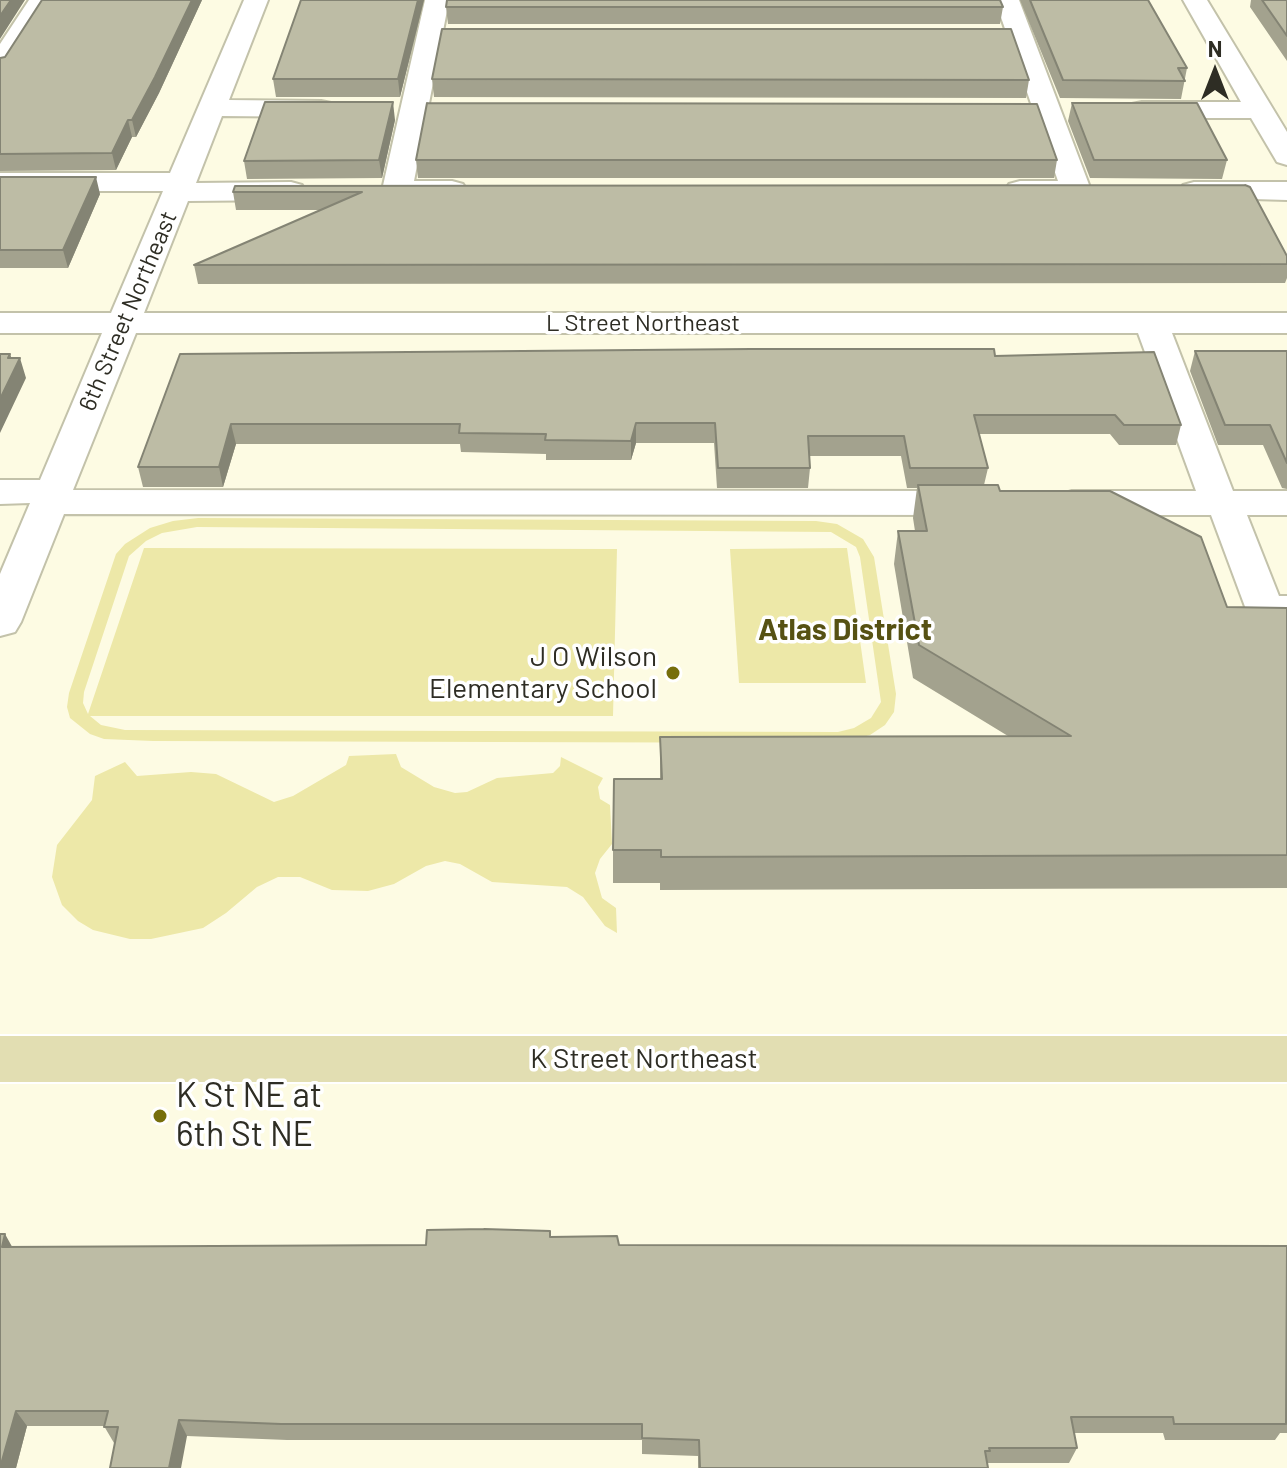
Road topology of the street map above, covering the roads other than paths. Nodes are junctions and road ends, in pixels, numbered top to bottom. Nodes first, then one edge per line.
1 (41, 0) edge
2 (256, 0) edge
3 (437, 0) edge
4 (1007, 0) edge
5 (1195, 0) edge
6 (430, 35) junction
7 (461, 35) edge
8 (987, 35) edge
9 (1019, 35) junction
10 (0, 64) edge
11 (212, 108) junction
12 (352, 109) edge
13 (383, 109) edge
14 (414, 109) junction
15 (446, 109) edge
16 (1016, 110) edge
17 (1062, 110) junction
18 (1116, 110) edge
19 (1260, 110) junction
20 (1287, 156) edge
21 (0, 182) edge
22 (180, 187) junction
23 (476, 190) edge
24 (997, 190) edge
25 (1076, 190) junction
26 (1108, 190) edge
27 (324, 191) edge
28 (1171, 191) edge
29 (1287, 191) edge
30 (0, 323) edge
31 (123, 323) junction
32 (1151, 323) junction
33 (1287, 323) edge
34 (0, 492) edge
35 (52, 497) junction
36 (1287, 503) edge
37 (1224, 510) junction
38 (1287, 610) edge
39 (0, 622) edge
40 (0, 1059) edge
41 (1287, 1059) edge

1 - 10 street
2 - 11 street, 6th Street Northeast
3 - 6 street
4 - 9 street
5 - 19 street
6 - 7 street
6 - 14 street
8 - 9 street
9 - 17 street
11 - 12 street
11 - 22 street, 6th Street Northeast
13 - 14 street
14 - 15 street
14 - 23 street
16 - 17 street
17 - 25 street
18 - 19 street
19 - 20 street
21 - 22 street
22 - 27 street
22 - 31 street, 6th Street Northeast
24 - 25 street
25 - 26 street
28 - 29 street
30 - 31 street, L Street Northeast
31 - 32 street, L Street Northeast
31 - 35 street, 6th Street Northeast
32 - 33 street, L Street Northeast
32 - 37 street
34 - 35 street
35 - 37 street
35 - 39 street, 6th Street Northeast
36 - 37 street
37 - 38 street
40 - 41 main road, K Street Northeast

